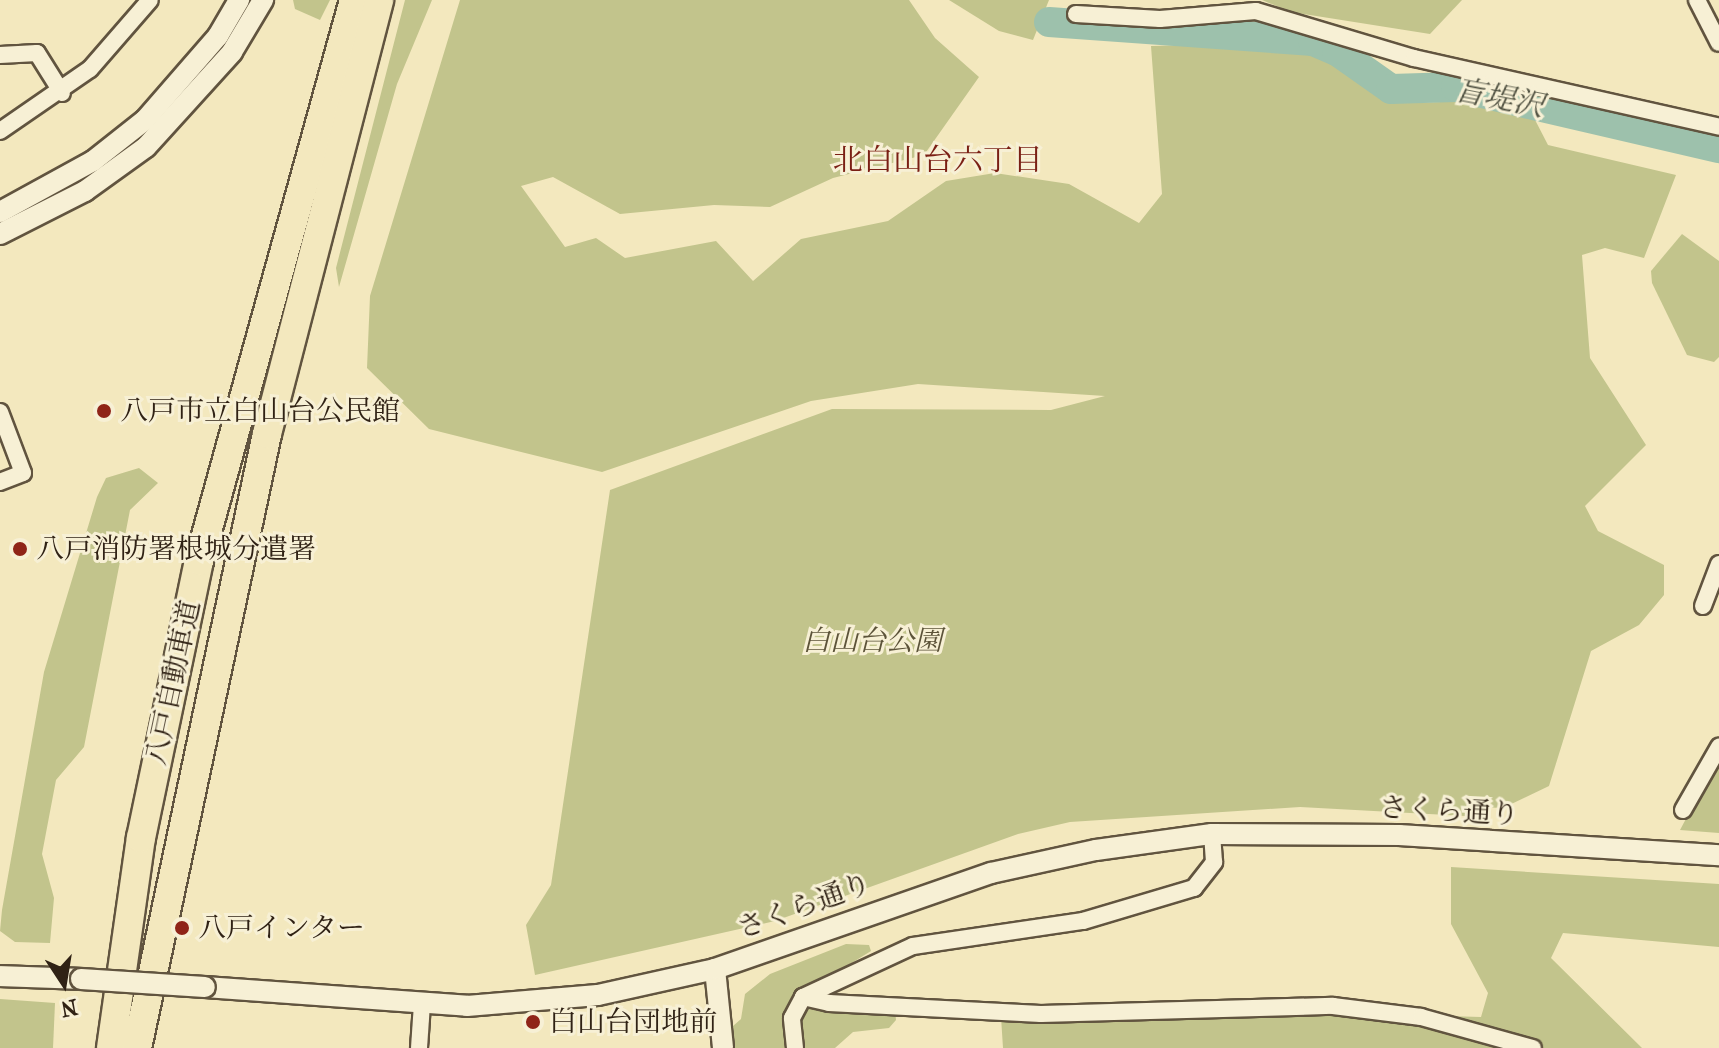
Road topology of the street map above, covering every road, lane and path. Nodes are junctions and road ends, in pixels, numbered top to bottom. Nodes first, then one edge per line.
1 (150, 0) edge
2 (239, 0) edge
3 (263, 0) edge
4 (354, 0) edge
5 (379, 0) edge
6 (1697, 0) edge
7 (1076, 14) dead end
8 (1719, 43) edge
9 (0, 55) edge
10 (62, 93) junction
11 (1719, 127) edge
12 (0, 131) edge
13 (0, 212) edge
14 (0, 234) edge
15 (0, 412) edge
16 (0, 482) edge
17 (1719, 564) edge
18 (1703, 606) dead end
19 (1719, 747) edge
20 (1683, 810) dead end
21 (1212, 834) junction
22 (1719, 855) edge
23 (715, 969) junction
24 (0, 976) edge
25 (803, 997) junction
26 (422, 1004) junction
27 (111, 1048) edge
28 (137, 1048) edge
29 (419, 1048) edge
30 (723, 1048) edge
31 (795, 1048) edge
32 (1533, 1048) edge

1 - 10 street
2 - 13 street
3 - 14 street
4 - 27 highway, 八戸自動車道
5 - 28 highway, 八戸自動車道
6 - 8 street
7 - 11 street
9 - 10 street
10 - 12 street
15 - 16 street
17 - 18 street
19 - 20 street
21 - 22 street, さくら通り
21 - 23 street, さくら通り
21 - 25 street
23 - 26 street, さくら通り
23 - 30 street
24 - 26 street, さくら通り, bridge
25 - 31 street
25 - 32 street
26 - 29 street

